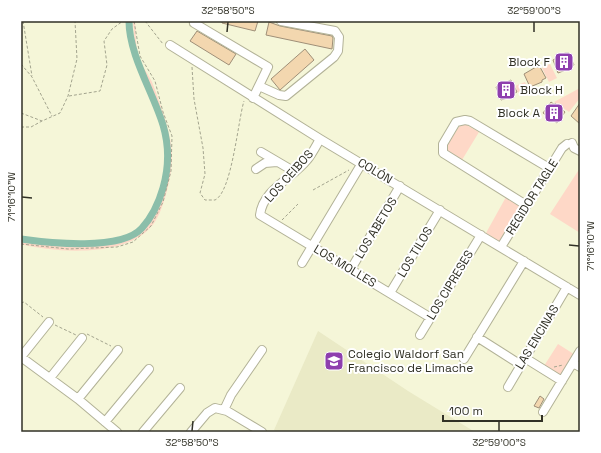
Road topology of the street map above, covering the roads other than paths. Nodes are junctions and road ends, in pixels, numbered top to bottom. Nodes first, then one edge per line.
1 (195, 21) edge
2 (281, 21) edge
3 (170, 45) road end
4 (259, 86) junction
5 (253, 98) junction
6 (320, 139) junction
7 (580, 151) edge
8 (261, 152) dead end
9 (277, 162) junction
10 (362, 163) junction
11 (549, 168) junction
12 (256, 169) dead end
13 (295, 172) junction
14 (400, 186) junction
15 (526, 204) junction
16 (440, 210) junction
17 (260, 214) joint
18 (481, 235) junction
19 (312, 246) junction
20 (501, 247) junction
21 (524, 261) junction
22 (302, 263) dead end
23 (351, 269) junction
24 (567, 287) junction
25 (390, 293) junction
26 (580, 295) edge
27 (431, 318) junction
28 (50, 322) road end
29 (420, 335) dead end
30 (477, 337) junction
31 (82, 338) road end
32 (118, 350) road end
33 (262, 350) dead end
34 (580, 351) edge
35 (21, 357) edge
36 (464, 360) dead end
37 (523, 362) junction
38 (576, 365) edge
39 (149, 369) dead end
40 (50, 378) junction
41 (562, 381) junction
42 (508, 387) dead end
43 (180, 388) dead end
44 (78, 399) junction
45 (224, 410) junction
46 (543, 412) dead end
47 (105, 422) junction
48 (117, 432) edge
49 (143, 432) edge
50 (191, 432) edge
51 (262, 432) edge

1 - 4 street
2 - 4 street
3 - 5 street, COLÓN
4 - 5 street
5 - 6 street, COLÓN
6 - 10 street, COLÓN
6 - 13 street, LOS CEIBOS
7 - 11 street, REGIDOR TAGLE
8 - 9 street
9 - 12 street
9 - 13 street
10 - 14 street, COLÓN
10 - 19 street
11 - 15 street, REGIDOR TAGLE
11 - 15 street
13 - 17 street, LOS CEIBOS
14 - 16 street, COLÓN
14 - 23 street, LOS ABETOS
15 - 20 street, REGIDOR TAGLE
16 - 18 street, COLÓN
16 - 25 street, LOS TILOS
17 - 19 street, LOS MOLLES
18 - 20 street, COLÓN
18 - 27 street, LOS CIPRESES
19 - 22 street
19 - 23 street, LOS MOLLES
20 - 21 street, COLÓN
21 - 24 street, COLÓN
21 - 30 street
23 - 25 street, LOS MOLLES
24 - 26 street, COLÓN
24 - 37 street, LAS ENCINAS
25 - 27 street, LOS MOLLES
27 - 29 street, LOS CIPRESES
28 - 35 street
30 - 36 street
30 - 37 street
31 - 40 street
32 - 44 street
33 - 45 street
34 - 38 street
35 - 40 street
37 - 41 street
37 - 42 street, LAS ENCINAS
38 - 41 street
39 - 47 street
40 - 44 street
41 - 46 street
43 - 49 street
44 - 47 street
45 - 50 street
45 - 51 street
47 - 48 street

